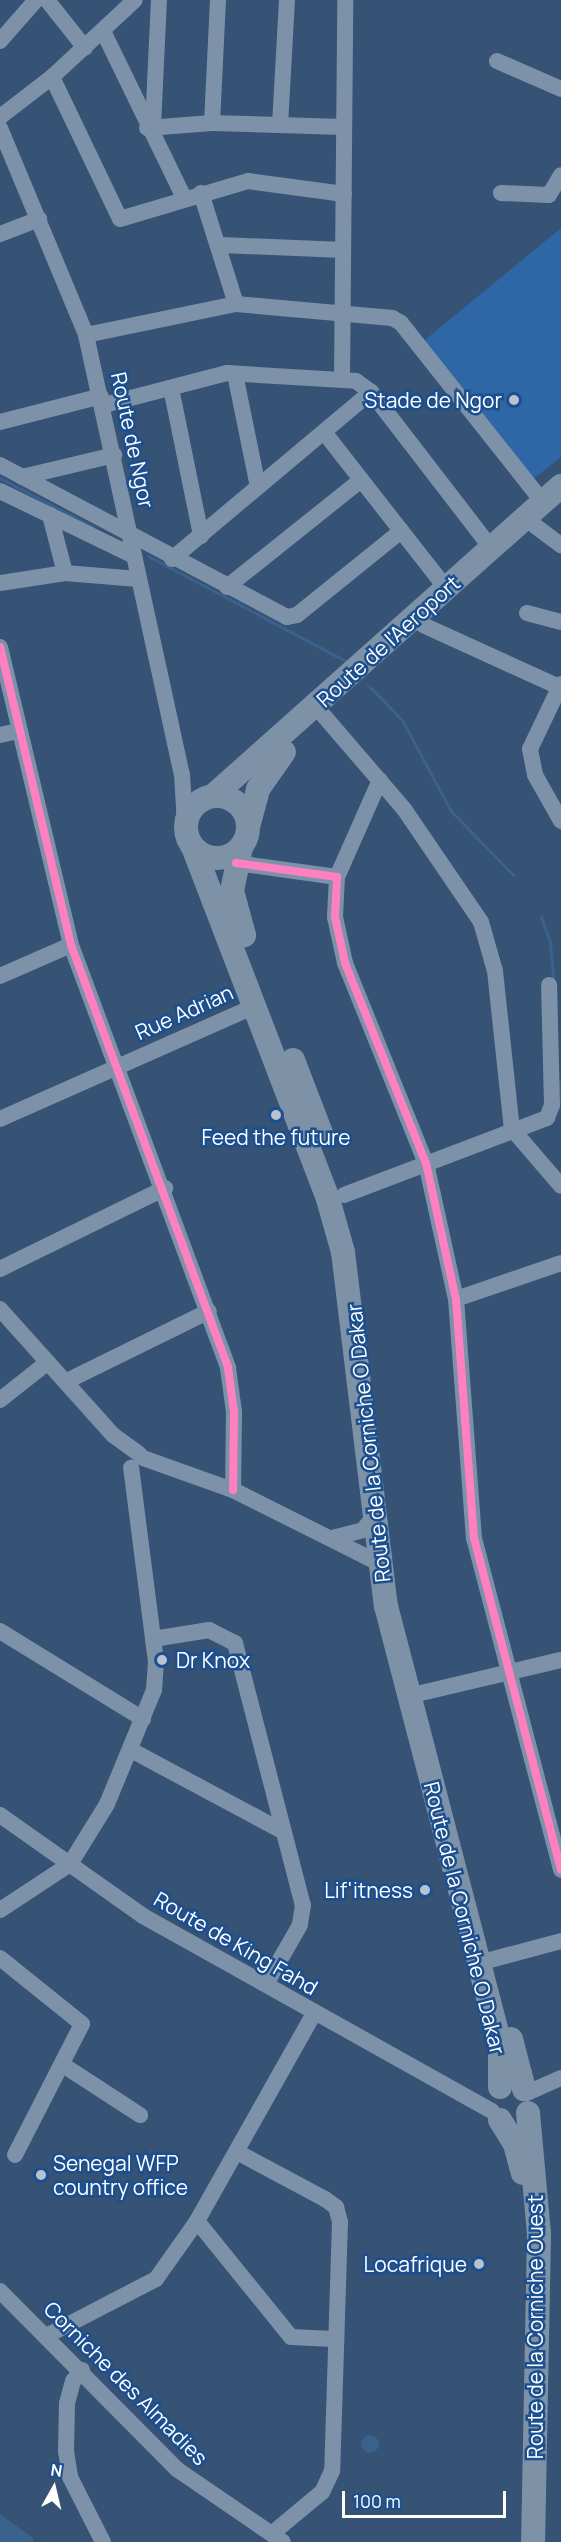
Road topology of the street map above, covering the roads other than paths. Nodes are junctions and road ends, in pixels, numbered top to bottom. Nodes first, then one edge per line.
1 (36, 0) edge
2 (47, 0) edge
3 (135, 0) edge
4 (159, 0) edge
5 (218, 0) edge
6 (287, 0) edge
7 (345, 0) edge
8 (104, 31) junction
9 (0, 41) edge
10 (85, 48) junction
11 (497, 61) dead end
12 (52, 77) junction
13 (561, 89) edge
14 (0, 117) edge
15 (212, 123) junction
16 (280, 125) junction
17 (150, 127) junction
18 (344, 127) junction
19 (0, 128) edge
20 (561, 176) edge
21 (201, 193) junction
22 (501, 193) dead end
23 (344, 194) junction
24 (183, 196) junction
25 (39, 219) junction
26 (0, 234) edge
27 (221, 245) junction
28 (343, 250) junction
29 (236, 304) junction
30 (342, 313) junction
31 (86, 335) junction
32 (235, 374) junction
33 (342, 379) junction
34 (171, 388) junction
35 (370, 392) junction
36 (103, 400) junction
37 (0, 422) edge
38 (324, 432) junction
39 (114, 454) junction
40 (0, 465) edge
41 (22, 477) junction
42 (361, 480) junction
43 (561, 486) edge
44 (258, 487) junction
45 (0, 491) edge
46 (552, 501) edge
47 (50, 515) junction
48 (534, 525) junction
49 (401, 531) junction
50 (201, 536) junction
51 (130, 537) junction
52 (561, 545) edge
53 (491, 548) junction
54 (134, 556) junction
55 (172, 559) junction
56 (65, 573) junction
57 (138, 579) junction
58 (0, 583) edge
59 (227, 586) junction
60 (446, 588) junction
61 (527, 613) dead end
62 (561, 622) edge
63 (423, 625) junction
64 (0, 647) edge
65 (560, 686) edge
66 (324, 716) junction
67 (17, 731) junction
68 (0, 735) edge
69 (182, 774) junction
70 (380, 780) junction
71 (211, 796) junction
72 (561, 821) edge
73 (185, 825) junction
74 (242, 846) junction
75 (193, 847) junction
76 (337, 877) junction
77 (71, 945) junction
78 (0, 976) edge
79 (549, 986) dead end
80 (255, 1006) junction
81 (117, 1066) junction
82 (0, 1119) edge
83 (513, 1129) junction
84 (426, 1163) junction
85 (561, 1186) edge
86 (165, 1188) junction
87 (344, 1195) junction
88 (561, 1267) edge
89 (0, 1269) edge
90 (456, 1299) junction
91 (0, 1309) edge
92 (209, 1311) junction
93 (48, 1362) junction
94 (67, 1381) junction
95 (0, 1400) edge
96 (136, 1459) junction
97 (233, 1490) junction
98 (372, 1519) junction
99 (332, 1538) junction
100 (379, 1563) junction
101 (0, 1631) edge
102 (153, 1639) junction
103 (561, 1660) edge
104 (507, 1672) junction
105 (421, 1693) junction
106 (143, 1719) junction
107 (131, 1750) junction
108 (0, 1815) edge
109 (282, 1832) junction
110 (70, 1864) junction
111 (561, 1870) edge
112 (0, 1910) edge
113 (561, 1941) edge
114 (0, 1958) edge
115 (490, 1960) junction
116 (266, 1984) junction
117 (314, 2013) junction
118 (63, 2065) junction
119 (561, 2078) edge
120 (526, 2098) junction
121 (497, 2102) junction
122 (140, 2115) dead end
123 (237, 2152) junction
124 (15, 2155) dead end
125 (197, 2222) junction
126 (0, 2290) edge
127 (48, 2335) junction
128 (333, 2339) junction
129 (82, 2370) junction
130 (278, 2537) edge
131 (103, 2542) edge
132 (519, 2542) edge
133 (533, 2542) edge

1 - 9 street
2 - 10 street
3 - 8 street
4 - 17 street
5 - 15 street
6 - 16 street
7 - 18 street
8 - 10 street
8 - 17 street
10 - 12 street
11 - 13 street
12 - 14 street
12 - 24 street
15 - 16 street
15 - 17 street
16 - 18 street
17 - 24 street
18 - 23 street
19 - 25 street, Route de Ngor
20 - 22 street
21 - 23 street
21 - 24 street
21 - 27 street
23 - 28 street
25 - 26 street
25 - 31 street, Route de Ngor
27 - 28 street
27 - 29 street
28 - 30 street
29 - 30 street
29 - 31 street
30 - 33 street
30 - 46 street
31 - 36 street, Route de Ngor
32 - 33 street
32 - 34 street
32 - 44 street
33 - 35 street
34 - 36 street
34 - 50 street
35 - 38 street
35 - 53 street
36 - 37 street
36 - 39 street, Route de Ngor
38 - 42 street
38 - 44 street
39 - 41 street
39 - 51 street, Route de Ngor
40 - 41 street
41 - 51 street
42 - 49 street
42 - 59 street
43 - 46 highway, Route de l'Aeroport
44 - 50 street
45 - 47 street
46 - 48 highway, Route de l'Aeroport
46 - 53 highway, Route de l'Aeroport
47 - 54 street
47 - 56 street
48 - 52 street
48 - 63 highway, Route de l'Aeroport
49 - 59 street
49 - 60 street
50 - 55 street
51 - 54 street, Route de Ngor
51 - 55 street
53 - 60 highway, Route de l'Aeroport
54 - 57 street, Route de Ngor
55 - 59 street
56 - 57 street
56 - 58 street
57 - 69 street, Route de Ngor
60 - 71 highway, Route de l'Aeroport
61 - 62 street
63 - 65 street
63 - 66 highway, Route de l'Aeroport
64 - 67 street
65 - 72 street
66 - 70 street
66 - 74 highway, Route de l'Aeroport
67 - 68 street
67 - 77 street
69 - 71 street
69 - 73 street, Route de Ngor
70 - 76 street
70 - 83 street
71 - 73 highway
71 - 74 highway
73 - 75 highway
74 - 75 highway
74 - 76 street
74 - 87 highway, Route de la Corniche O Dakar
75 - 80 highway, Route de la Corniche O Dakar
76 - 84 street
77 - 78 street
77 - 81 street
79 - 83 street
80 - 81 street, Rue Adrian
80 - 98 highway, Route de la Corniche O Dakar
81 - 82 street, Rue Adrian
81 - 86 street
83 - 84 street
83 - 85 street
84 - 87 street
84 - 90 street
86 - 89 street
86 - 92 street
87 - 105 highway, Route de la Corniche O Dakar
88 - 90 street
90 - 104 street
91 - 93 street
92 - 94 street
92 - 97 street
93 - 94 street
93 - 95 street
94 - 96 street
96 - 97 street
96 - 102 street
97 - 99 street
98 - 99 street
98 - 100 highway, Route de la Corniche O Dakar
99 - 100 street
100 - 121 highway, Route de la Corniche O Dakar
101 - 106 street
102 - 106 street
102 - 109 street
103 - 104 street
104 - 105 street
104 - 111 street
105 - 115 highway, Route de la Corniche O Dakar
106 - 107 street
107 - 109 street
107 - 110 street
108 - 110 street, Route de King Fahd
109 - 116 street
110 - 112 street
110 - 116 street, Route de King Fahd
113 - 115 street
114 - 118 street
115 - 120 highway, Route de la Corniche O Dakar
116 - 117 street, Route de King Fahd
117 - 121 street, Route de King Fahd
117 - 123 street
118 - 122 street
118 - 124 street
119 - 120 street
120 - 121 highway
120 - 121 highway
120 - 133 highway, Route de la Corniche Ouest
121 - 132 highway, Route de la Corniche Ouest
123 - 125 street
123 - 128 street
125 - 127 street
125 - 128 street
126 - 127 street, Corniche des Almadies
127 - 129 street, Corniche des Almadies
128 - 130 street
129 - 130 street, Corniche des Almadies
129 - 131 street

